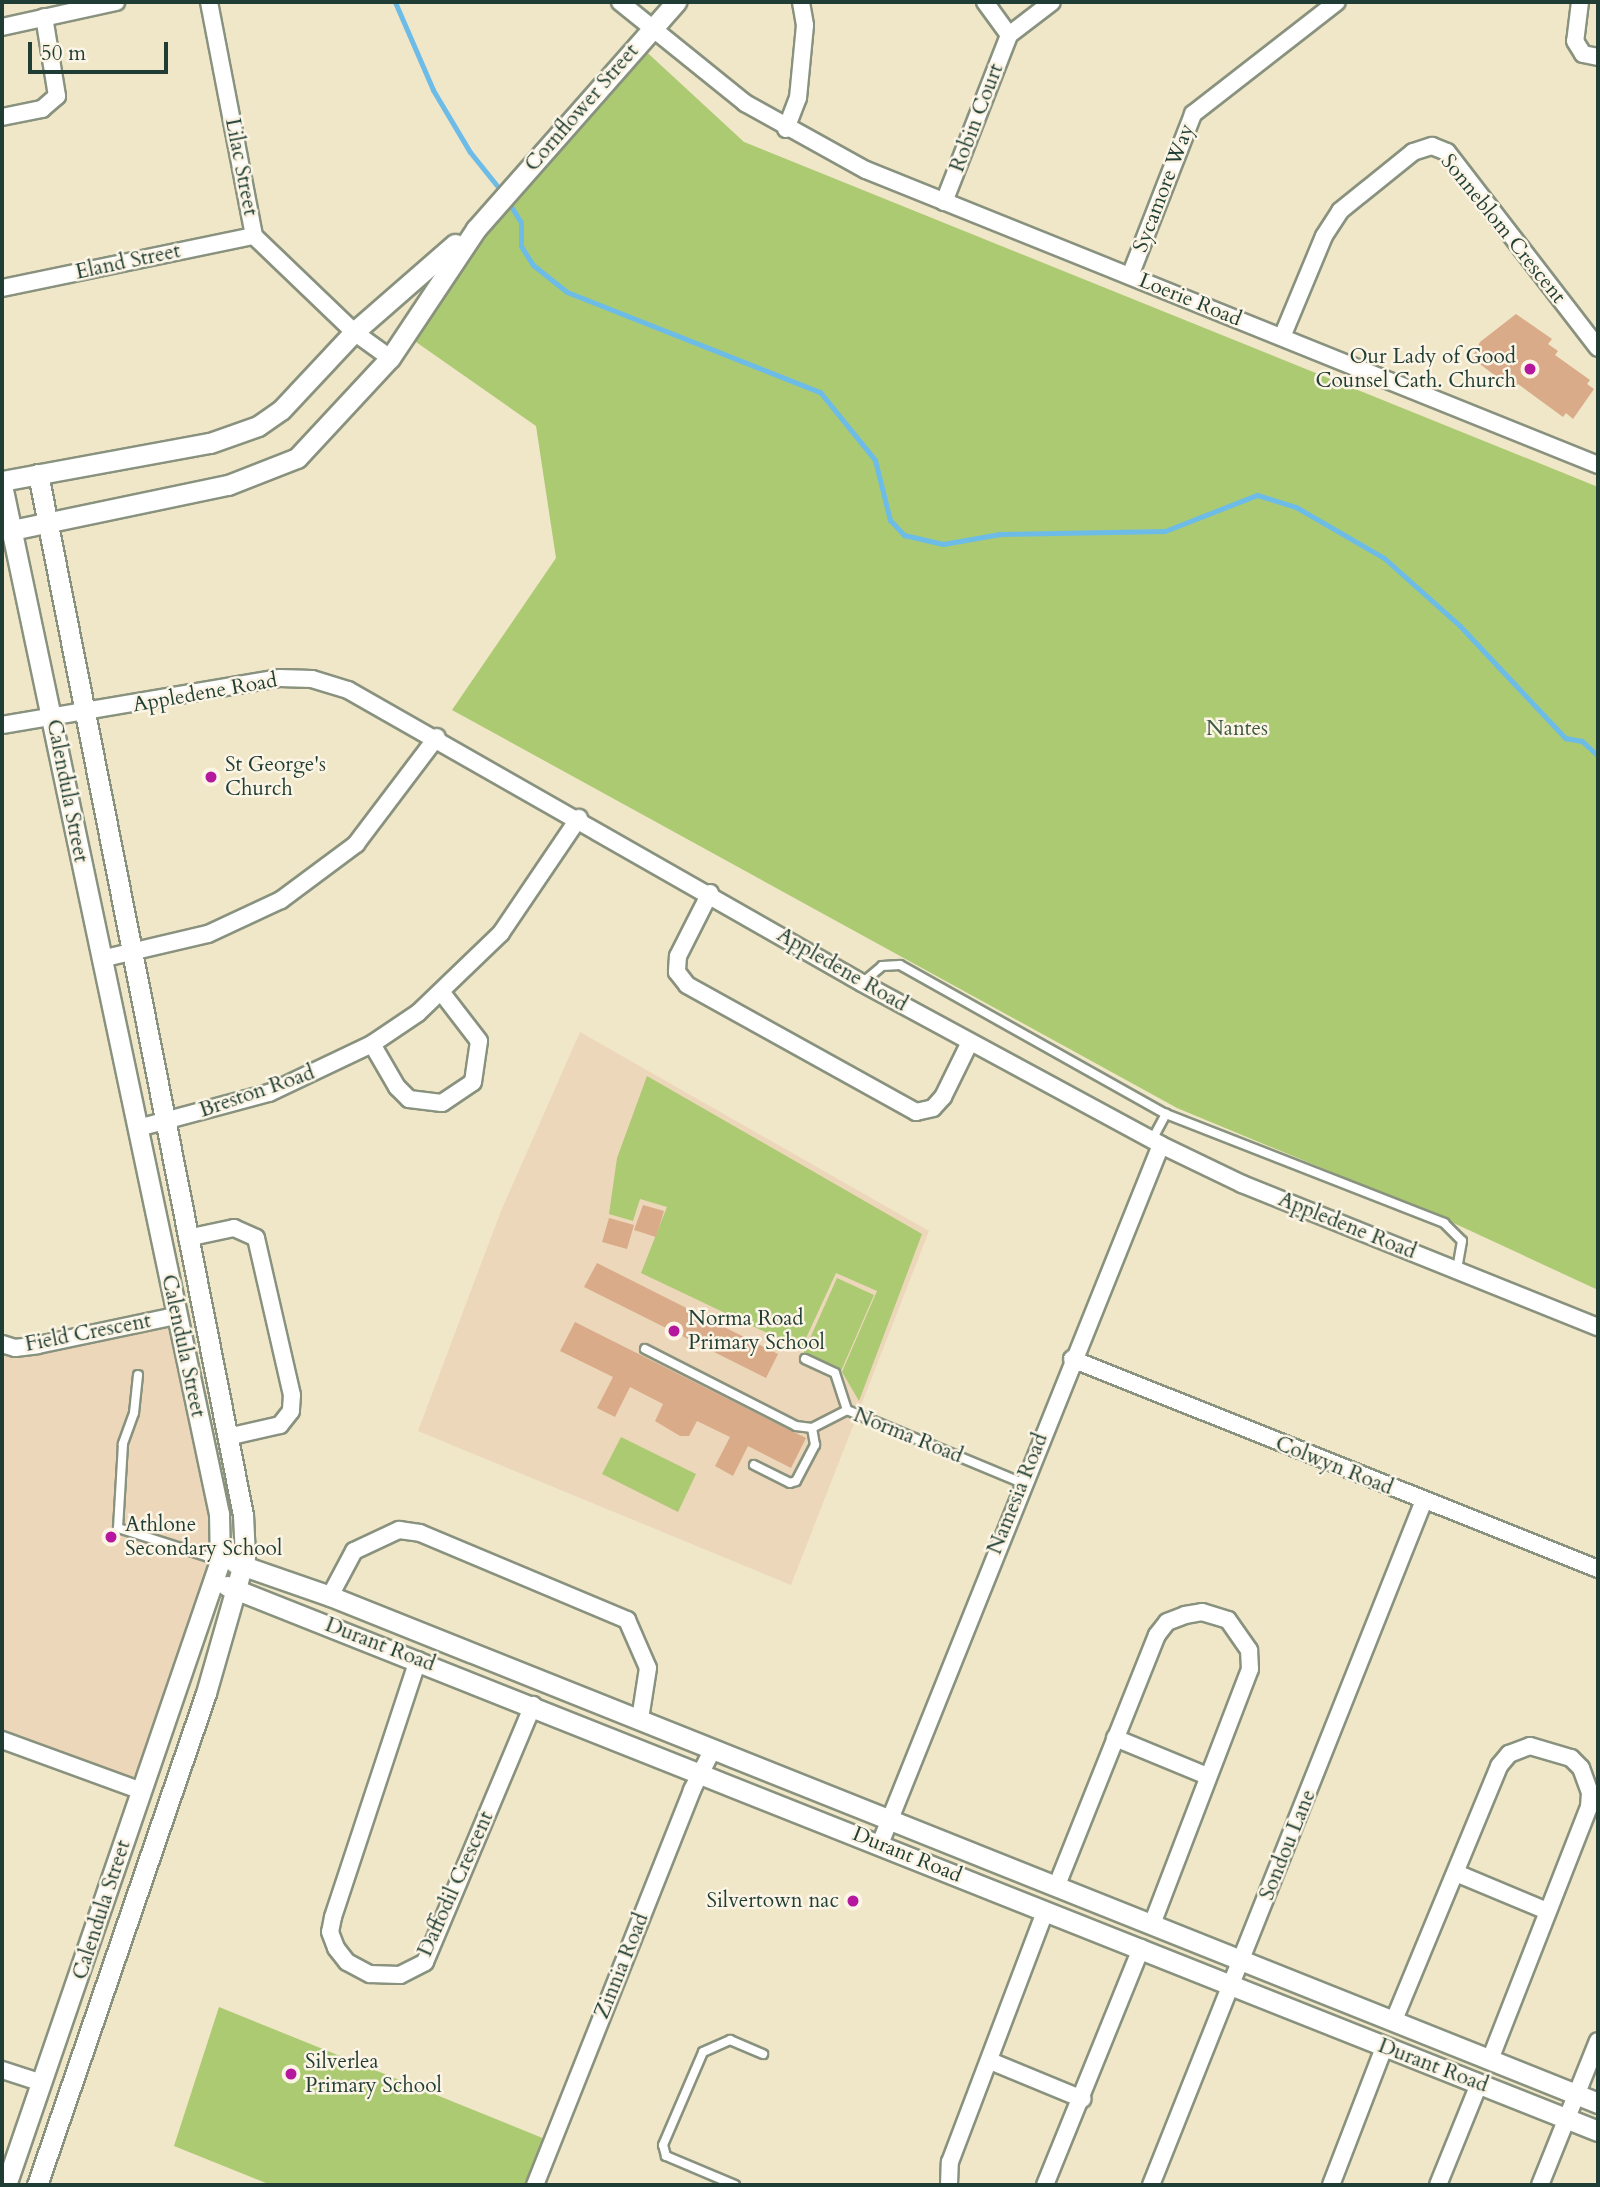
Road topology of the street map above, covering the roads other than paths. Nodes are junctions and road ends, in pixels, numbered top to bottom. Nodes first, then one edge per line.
1 (116, 2) edge
2 (209, 2) edge
3 (620, 2) edge
4 (676, 2) edge
5 (801, 2) edge
6 (985, 2) edge
7 (1052, 2) edge
8 (1337, 2) edge
9 (1580, 2) edge
10 (44, 18) junction
11 (2, 27) edge
12 (651, 29) junction
13 (1009, 35) junction
14 (1598, 57) edge
15 (2, 117) edge
16 (786, 129) junction
17 (944, 202) junction
18 (482, 222) junction
19 (254, 236) junction
20 (1130, 276) junction
21 (2, 288) edge
22 (354, 332) junction
23 (1282, 337) junction
24 (1598, 348) edge
25 (390, 358) junction
26 (1598, 465) edge
27 (38, 474) junction
28 (2, 483) edge
29 (48, 522) junction
30 (7, 531) edge
31 (84, 714) junction
32 (52, 716) junction
33 (2, 725) edge
34 (438, 737) junction
35 (579, 818) junction
36 (710, 893) junction
37 (132, 954) junction
38 (101, 960) junction
39 (862, 983) junction
40 (442, 993) junction
41 (970, 1042) junction
42 (372, 1044) junction
43 (1166, 1114) junction
44 (164, 1123) junction
45 (138, 1128) junction
46 (1156, 1143) junction
47 (187, 1238) junction
48 (1457, 1270) junction
49 (176, 1316) junction
50 (1598, 1327) edge
51 (2, 1344) edge
52 (645, 1349) dead end
53 (805, 1359) dead end
54 (1072, 1359) junction
55 (138, 1375) dead end
56 (847, 1410) junction
57 (812, 1428) junction
58 (227, 1437) junction
59 (754, 1465) dead end
60 (1022, 1483) junction
61 (1423, 1503) junction
62 (220, 1561) junction
63 (245, 1564) junction
64 (1598, 1569) edge
65 (214, 1582) junction
66 (239, 1590) junction
67 (330, 1596) junction
68 (487, 1658) junction
69 (418, 1660) junction
70 (475, 1683) junction
71 (533, 1705) junction
72 (640, 1720) junction
73 (1115, 1738) junction
74 (2, 1740) edge
75 (713, 1749) junction
76 (701, 1774) junction
77 (1208, 1776) junction
78 (141, 1791) junction
79 (890, 1819) junction
80 (880, 1844) junction
81 (1456, 1873) junction
82 (1057, 1885) junction
83 (1547, 1911) junction
84 (1045, 1912) junction
85 (1152, 1924) junction
86 (1141, 1948) junction
87 (1242, 1961) junction
88 (79, 1980) junction
89 (1233, 1985) junction
90 (102, 1989) junction
91 (1394, 2020) junction
92 (1598, 2041) edge
93 (1384, 2048) junction
94 (763, 2054) dead end
95 (1490, 2059) junction
96 (990, 2061) junction
97 (2, 2070) edge
98 (42, 2083) junction
99 (1479, 2084) junction
100 (1577, 2094) junction
101 (1082, 2099) junction
102 (1598, 2103) edge
103 (1567, 2118) junction
104 (1598, 2131) edge
105 (6, 2185) edge
106 (37, 2185) edge
107 (535, 2185) edge
108 (735, 2185) edge
109 (948, 2185) edge
110 (1045, 2185) edge
111 (1150, 2185) edge
112 (1331, 2185) edge
113 (1438, 2185) edge
114 (1540, 2185) edge

1 - 10 street
2 - 19 street, Lilac Street
3 - 12 street, Loerie Road
4 - 12 street, Cornflower Street
5 - 16 street
6 - 13 street
7 - 13 street
8 - 20 street, Sycamore Way
9 - 14 street
10 - 11 street
10 - 15 street
12 - 16 street, Loerie Road
12 - 18 street, Cornflower Street
13 - 17 street, Robin Court
16 - 17 street, Loerie Road
17 - 20 street, Loerie Road
18 - 22 street
18 - 25 street
19 - 21 street, Eland Street
19 - 22 street, Lilac Street
20 - 23 street, Loerie Road
22 - 25 street, Lilac Street
22 - 27 street
23 - 24 street, Sonneblom Crescent
23 - 26 street, Loerie Road
25 - 29 street
27 - 28 street
27 - 29 street, Calendula Street
28 - 30 street, Calendula Street
29 - 30 street
29 - 31 street, Calendula Street
30 - 32 street, Calendula Street
31 - 32 street, Appledene Road
31 - 34 street, Appledene Road
31 - 37 street, Calendula Street
32 - 33 street, Appledene Road
32 - 38 street, Calendula Street
34 - 35 street, Appledene Road
34 - 37 street
35 - 36 street, Appledene Road
35 - 40 street, Breston Road
36 - 39 street, Appledene Road
36 - 41 street
37 - 38 street
37 - 44 street, Calendula Street
38 - 45 street, Calendula Street
39 - 41 street, Appledene Road
39 - 43 lane
40 - 42 street, Breston Road
40 - 42 street
41 - 46 street, Appledene Road
42 - 44 street, Breston Road
43 - 46 lane
43 - 48 lane
44 - 45 street, Breston Road
44 - 47 street, Calendula Street
45 - 49 street, Calendula Street
46 - 48 street, Appledene Road
46 - 54 street, Namesia Road
47 - 58 street, Calendula Street
47 - 58 street, Calendula Street
48 - 50 street, Appledene Road
49 - 51 street, Field Crescent
49 - 62 street, Calendula Street
52 - 57 lane
53 - 56 lane
54 - 60 street, Namesia Road
54 - 61 street, Colwyn Road
55 - 62 lane
56 - 57 lane, Norma Road
56 - 60 lane, Norma Road
57 - 59 lane
58 - 63 street, Calendula Street
60 - 79 street, Namesia Road
61 - 64 street, Colwyn Road
61 - 87 street, Sondou Lane
62 - 63 street, Durant Road
62 - 65 street, Calendula Street
63 - 66 street, Calendula Street
63 - 67 street, Durant Road
65 - 66 street, Durant Road
65 - 78 street, Calendula Street
66 - 69 street, Durant Road
66 - 90 street, Calendula Street
67 - 68 street, Durant Road
67 - 72 street, Durant Road
68 - 70 street
68 - 72 street, Durant Road
69 - 70 street, Durant Road
69 - 71 street, Daffodil Crescent
70 - 71 street, Durant Road
71 - 76 street, Durant Road
72 - 75 street, Durant Road
73 - 77 street
73 - 77 street
73 - 82 street
74 - 78 street
75 - 76 street, Zinnia Road
75 - 79 street, Durant Road
76 - 80 street, Durant Road
76 - 107 street, Zinnia Road
77 - 85 street
78 - 88 street, Calendula Street
79 - 80 street, Namesia Road
79 - 82 street, Durant Road
80 - 84 street, Durant Road
81 - 83 street
81 - 83 street
81 - 91 street
82 - 85 street, Durant Road
83 - 95 street
84 - 86 street, Durant Road
84 - 96 street
85 - 87 street, Durant Road
86 - 89 street, Durant Road
86 - 101 street
87 - 89 street, Sondou Lane
87 - 91 street, Durant Road
88 - 90 street
88 - 98 street, Calendula Street
89 - 93 street, Durant Road
89 - 111 street, Sondou Lane
90 - 106 street, Calendula Street
91 - 95 street, Durant Road
92 - 100 street
93 - 99 street, Durant Road
93 - 112 street
94 - 108 lane
95 - 100 street, Durant Road
96 - 101 street
96 - 109 street
97 - 98 street
98 - 105 street, Calendula Street
99 - 103 street, Durant Road
99 - 113 street
100 - 102 street, Durant Road
100 - 103 street
101 - 110 street
103 - 104 street, Durant Road
103 - 114 street

